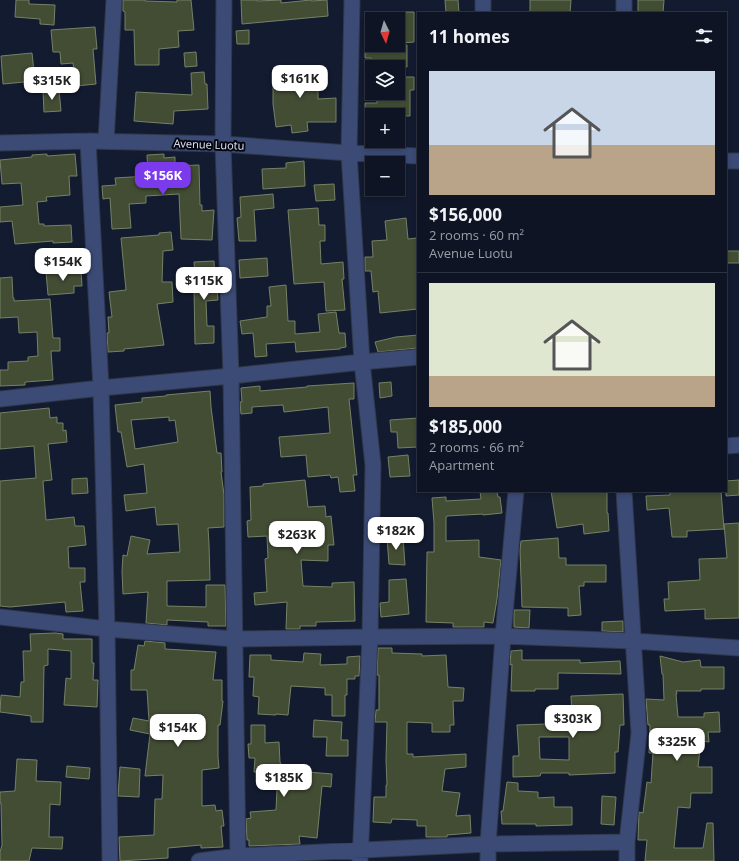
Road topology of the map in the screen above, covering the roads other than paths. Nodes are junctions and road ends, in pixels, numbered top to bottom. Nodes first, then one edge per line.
1 (114, 0) edge
2 (224, 0) edge
3 (352, 0) edge
4 (483, 0) edge
5 (624, 0) edge
6 (483, 12) edge
7 (624, 12) edge
8 (88, 141) junction
9 (106, 141) junction
10 (0, 144) edge
11 (223, 144) junction
12 (349, 153) junction
13 (417, 156) edge
14 (727, 161) edge
15 (739, 161) edge
16 (417, 357) edge
17 (362, 362) junction
18 (231, 376) junction
19 (101, 388) junction
20 (0, 399) edge
21 (739, 445) edge
22 (727, 446) edge
23 (516, 492) edge
24 (624, 492) edge
25 (0, 617) edge
26 (107, 629) junction
27 (504, 636) junction
28 (370, 637) junction
29 (236, 639) junction
30 (633, 640) junction
31 (739, 648) edge
32 (627, 842) junction
33 (488, 844) junction
34 (360, 855) edge
35 (238, 859) edge
36 (110, 861) edge
37 (199, 861) edge
38 (488, 861) edge
39 (627, 861) edge

1 - 9 street
2 - 11 street
3 - 12 street
4 - 6 street
5 - 7 street
8 - 9 street, Avenue Luotu
8 - 10 street, Avenue Luotu
8 - 19 street
9 - 11 street, Avenue Luotu
11 - 12 street, Avenue Luotu
11 - 18 street
12 - 13 street, Avenue Luotu
12 - 17 street
14 - 15 street
16 - 17 street
17 - 18 street
17 - 28 street
18 - 19 street
18 - 29 street
19 - 20 street
19 - 26 street
21 - 22 street
23 - 27 street
24 - 30 street
25 - 26 street
26 - 29 street
26 - 36 street
27 - 28 street
27 - 30 street
27 - 33 street
28 - 29 street
28 - 34 street
29 - 35 street
30 - 31 street
30 - 32 street
32 - 33 street
32 - 39 street
33 - 34 street
33 - 38 street
34 - 35 street
35 - 37 street

